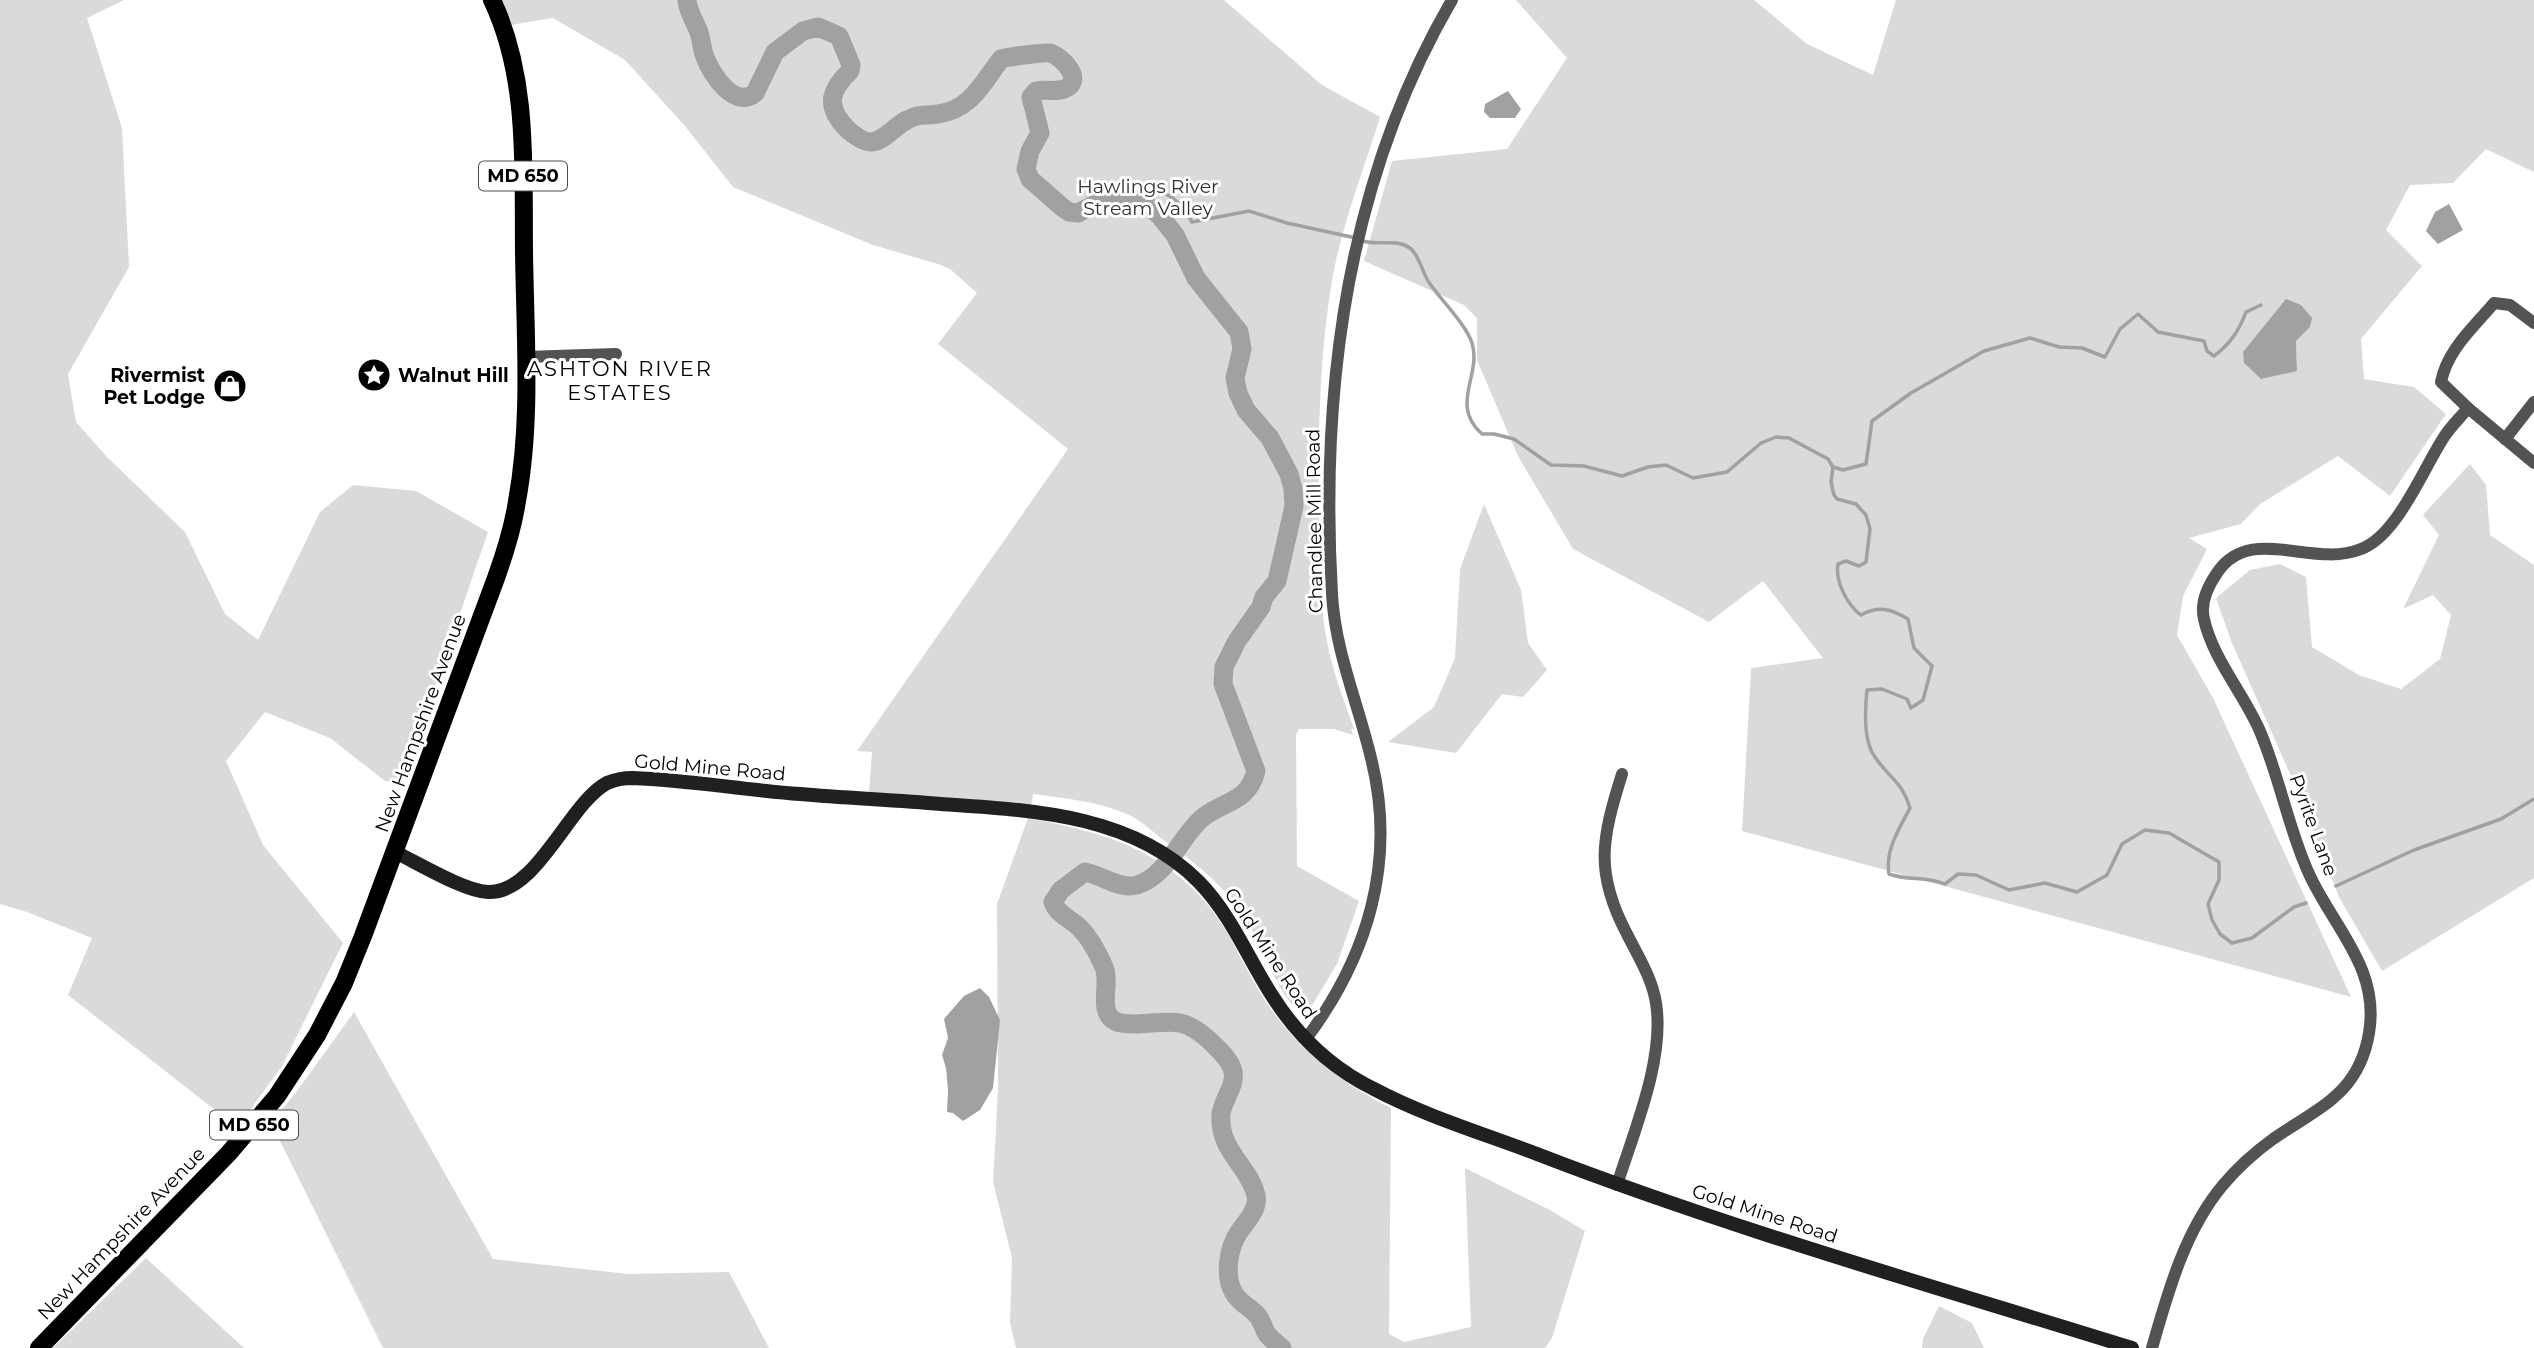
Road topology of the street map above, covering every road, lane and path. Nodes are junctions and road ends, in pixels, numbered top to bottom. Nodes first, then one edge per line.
1 (492, 0) edge
2 (1452, 0) edge
3 (2534, 324) edge
4 (616, 354) dead end
5 (525, 356) junction
6 (2534, 402) edge
7 (2468, 408) junction
8 (2505, 439) junction
9 (2534, 463) edge
10 (1622, 774) dead end
11 (395, 852) junction
12 (1306, 1039) junction
13 (1617, 1185) junction
14 (39, 1348) edge
15 (2132, 1348) edge
16 (2152, 1348) edge

1 - 5 main road, New Hampshire Avenue / MD 650
2 - 12 street, Chandlee Mill Road
3 - 7 street
4 - 5 street
5 - 11 main road, New Hampshire Avenue / MD 650
6 - 8 street
7 - 8 street
7 - 16 street, Pyrite Lane
8 - 9 street
10 - 13 street
11 - 12 street, Gold Mine Road
11 - 14 main road, New Hampshire Avenue / MD 650
12 - 13 street, Gold Mine Road
13 - 15 street, Gold Mine Road

